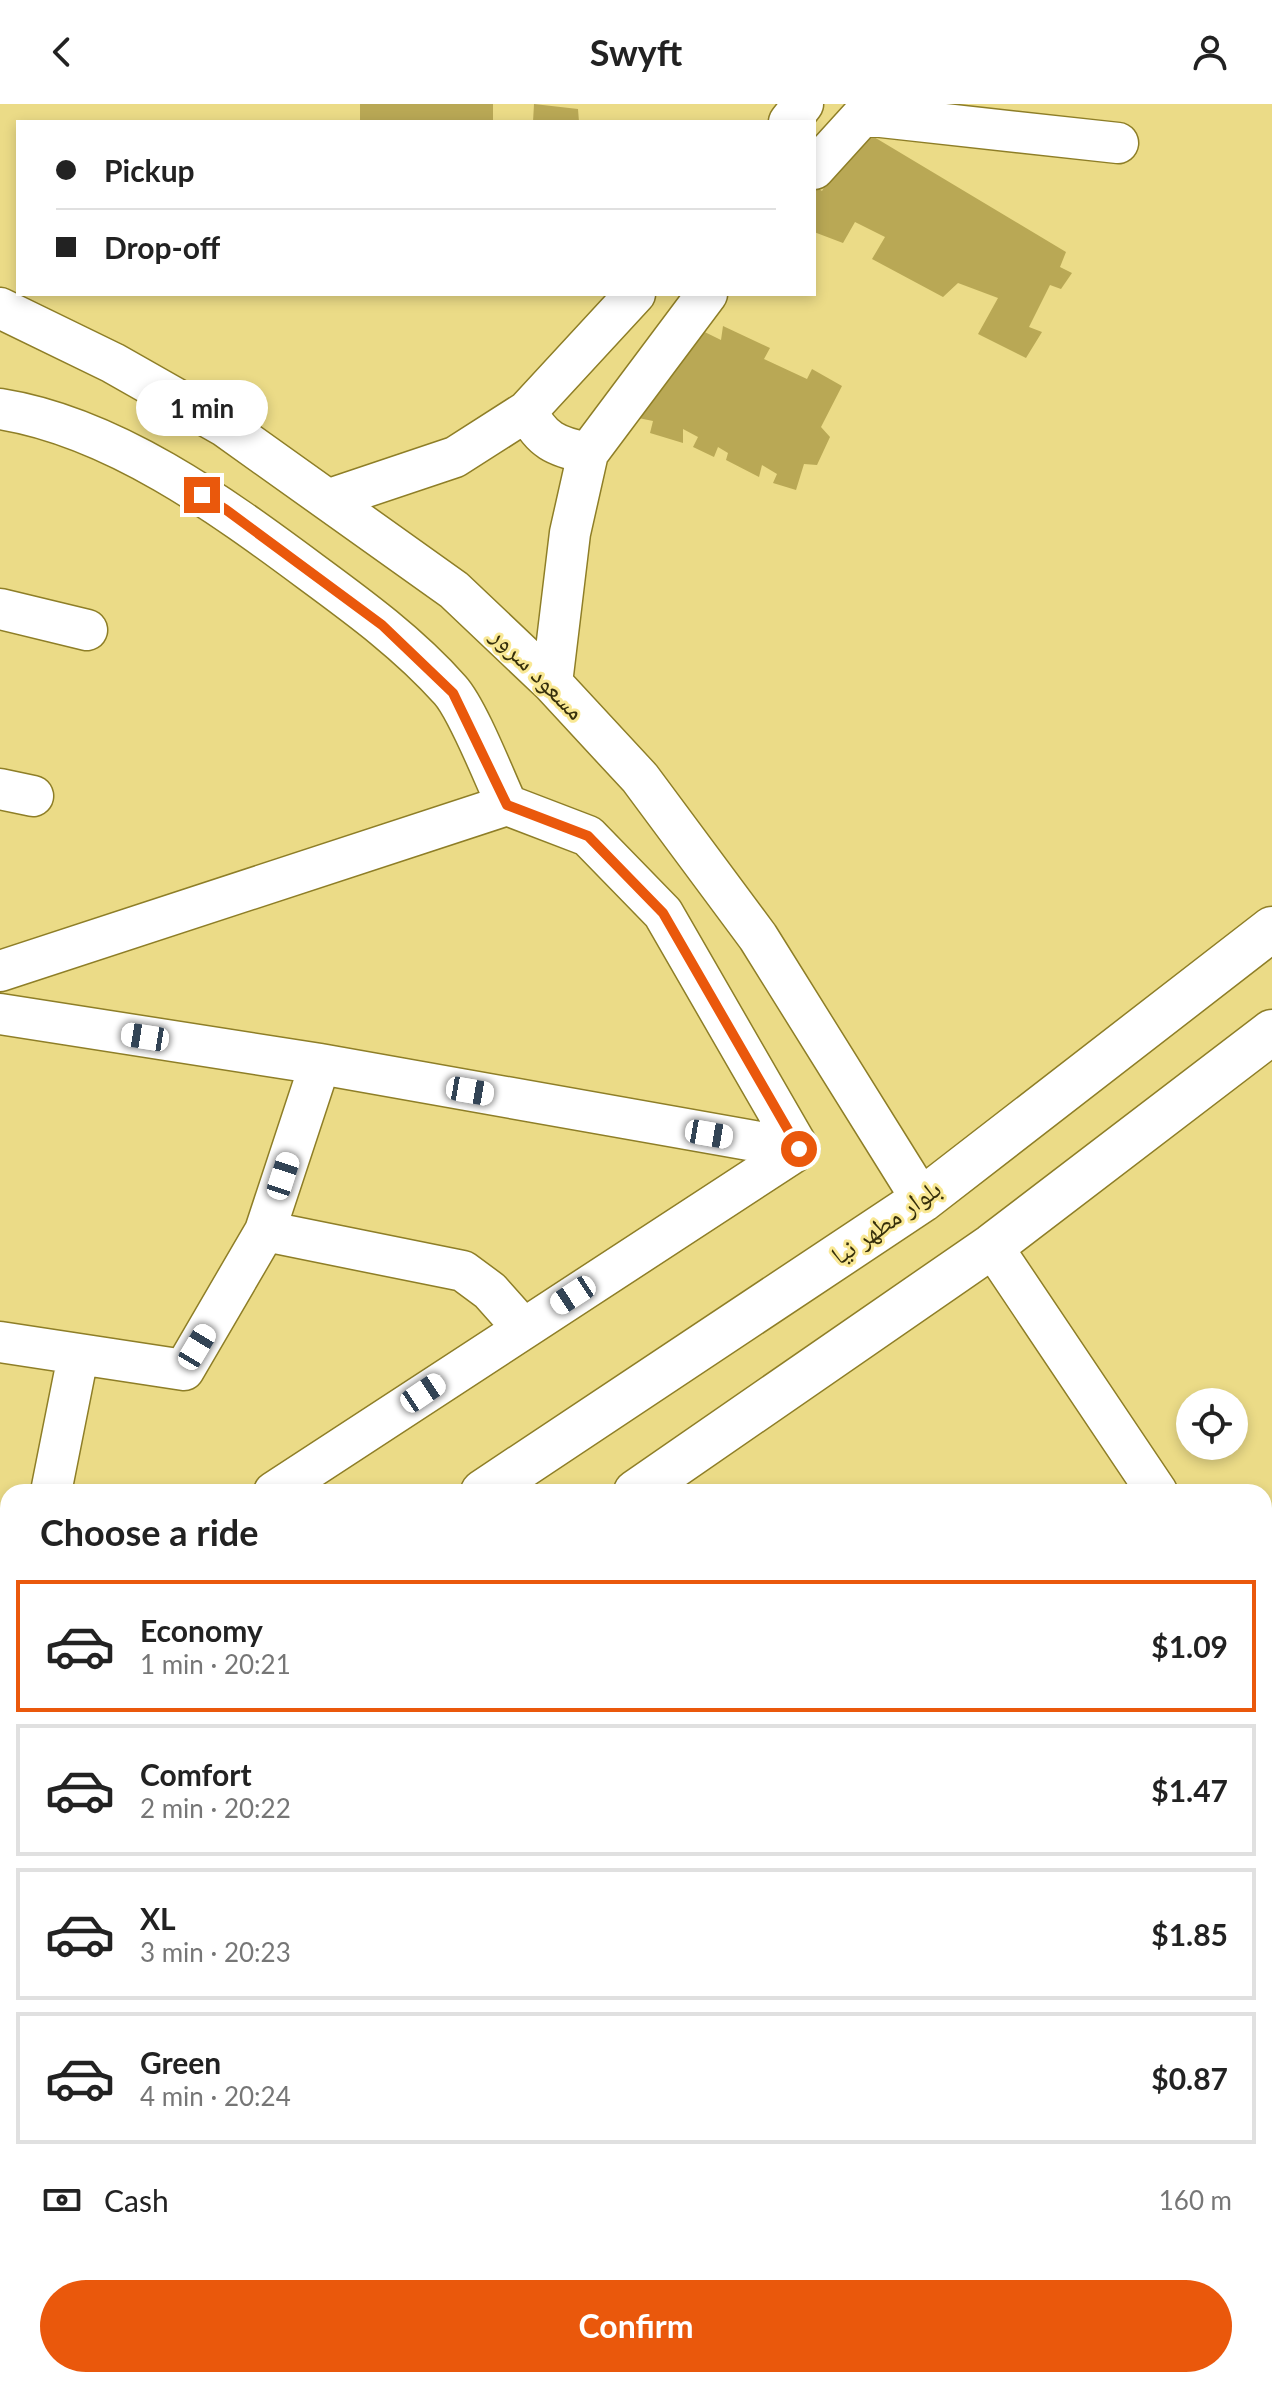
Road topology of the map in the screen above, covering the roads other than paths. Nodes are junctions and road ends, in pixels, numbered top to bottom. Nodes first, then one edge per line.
1 (803, 104) edge
2 (868, 110) edge
3 (791, 120) edge
4 (1118, 143) dead end
5 (816, 167) edge
6 (633, 296) edge
7 (706, 296) edge
8 (0, 308) edge
9 (0, 409) edge
10 (527, 411) junction
11 (588, 453) junction
12 (330, 499) junction
13 (0, 609) edge
14 (87, 630) dead end
15 (552, 683) junction
16 (507, 805) junction
17 (1272, 929) edge
18 (0, 971) edge
19 (0, 1014) edge
20 (1272, 1032) edge
21 (320, 1064) junction
22 (799, 1149) junction
23 (922, 1200) junction
24 (265, 1231) junction
25 (992, 1246) junction
26 (522, 1327) junction
27 (0, 1342) edge
28 (78, 1356) junction
29 (53, 1484) edge
30 (286, 1484) edge
31 (495, 1484) edge
32 (648, 1484) edge
33 (1152, 1484) edge

1 - 3 street
2 - 4 street
2 - 5 street
6 - 10 street
7 - 11 street
8 - 12 street, مسعود سرور
9 - 16 street
10 - 11 street
10 - 12 street
11 - 15 street
12 - 15 street, مسعود سرور
13 - 14 street
15 - 23 street, مسعود سرور
16 - 18 street
16 - 22 street
17 - 23 main road, بلوار مطهر نیا
19 - 21 street
20 - 25 main road
21 - 22 street
21 - 24 street
22 - 26 street
23 - 31 main road, بلوار مطهر نیا
24 - 26 street
24 - 28 street
25 - 32 main road
25 - 33 street
26 - 30 street
27 - 28 street
28 - 29 street

